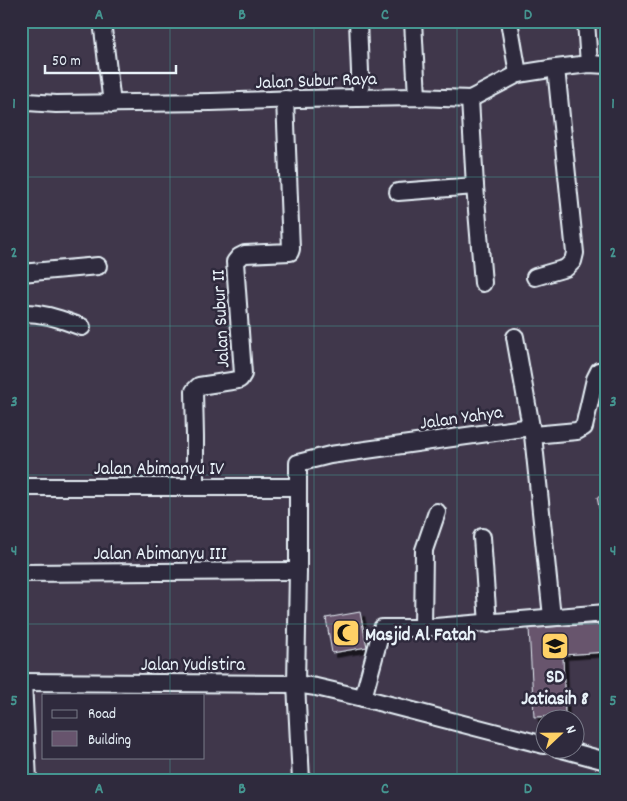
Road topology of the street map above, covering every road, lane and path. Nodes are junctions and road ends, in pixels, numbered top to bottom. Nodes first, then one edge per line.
1 (102, 21) edge
2 (358, 21) edge
3 (413, 21) edge
4 (508, 21) edge
5 (586, 21) edge
6 (598, 65) edge
7 (556, 68) junction
8 (518, 74) junction
9 (417, 96) junction
10 (361, 98) junction
11 (285, 99) junction
12 (470, 100) junction
13 (21, 103) edge
14 (112, 104) junction
15 (475, 186) junction
16 (398, 192) dead end
17 (98, 266) dead end
18 (21, 273) edge
19 (535, 277) dead end
20 (483, 283) dead end
21 (21, 313) edge
22 (82, 327) dead end
23 (514, 338) dead end
24 (606, 370) edge
25 (532, 431) junction
26 (21, 487) edge
27 (195, 487) junction
28 (298, 487) junction
29 (436, 512) dead end
30 (482, 537) dead end
31 (298, 571) junction
32 (21, 573) edge
33 (606, 613) edge
34 (552, 617) junction
35 (488, 624) junction
36 (423, 628) junction
37 (22, 682) edge
38 (296, 684) junction
39 (364, 698) junction
40 (534, 742) edge
41 (584, 754) edge
42 (606, 760) edge
43 (26, 778) edge
44 (300, 780) edge

1 - 14 street
2 - 10 street
3 - 9 street
4 - 8 street
5 - 6 street
6 - 7 street
7 - 8 street
7 - 19 street
8 - 12 street
9 - 10 street, Jalan Subur Raya
9 - 12 street, Jalan Subur Raya
10 - 11 street, Jalan Subur Raya
11 - 14 street, Jalan Subur Raya
11 - 27 street, Jalan Subur II
12 - 15 street
13 - 14 street, Jalan Subur Raya
15 - 16 street
15 - 20 street
17 - 18 street
21 - 22 street
23 - 25 street
24 - 25 street, Jalan Yahya
25 - 28 street, Jalan Yahya
25 - 34 street
26 - 27 street, Jalan Abimanyu IV
27 - 28 street, Jalan Abimanyu IV
28 - 31 street
29 - 36 street
30 - 35 street
31 - 32 street, Jalan Abimanyu III
31 - 38 street
33 - 34 street
34 - 35 street
35 - 36 street
36 - 39 street
37 - 38 street, Jalan Yudistira
37 - 43 street
38 - 39 street, Jalan Yudistira
38 - 44 street
39 - 40 street, Jalan Yudistira
41 - 42 street

